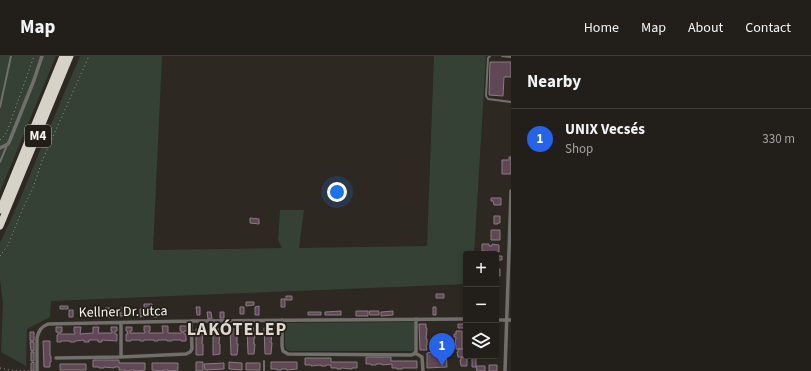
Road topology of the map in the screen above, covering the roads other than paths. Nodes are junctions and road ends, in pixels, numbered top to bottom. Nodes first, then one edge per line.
1 (11, 56) edge
2 (42, 56) edge
3 (63, 56) edge
4 (70, 56) edge
5 (490, 56) edge
6 (502, 56) edge
7 (511, 57) edge
8 (511, 102) edge
9 (0, 107) edge
10 (8, 144) junction
11 (0, 148) edge
12 (0, 162) edge
13 (511, 192) edge
14 (0, 210) edge
15 (0, 226) edge
16 (282, 320) junction
17 (416, 320) junction
18 (463, 320) edge
19 (499, 320) edge
20 (506, 320) junction
21 (511, 320) edge
22 (191, 321) junction
23 (121, 324) junction
24 (415, 353) junction
25 (121, 357) junction
26 (56, 358) dead end
27 (264, 362) dead end
28 (37, 371) edge
29 (264, 371) edge
30 (423, 371) edge
31 (505, 371) edge

1 - 9 lane
2 - 10 street
3 - 14 highway, M4
4 - 15 highway, M4
5 - 8 lane
6 - 7 lane
10 - 11 street
10 - 12 lane
13 - 20 street
16 - 17 street, Kellner Dr. utca
16 - 22 street, Kellner Dr. utca
16 - 24 street
17 - 18 street, Kellner Dr. utca
17 - 24 street
19 - 20 street
20 - 21 street
20 - 31 street
22 - 23 street, Kellner Dr. utca
22 - 25 street
23 - 25 street
23 - 28 street, Kellner Dr. utca
24 - 30 street
25 - 26 street
27 - 29 lane

